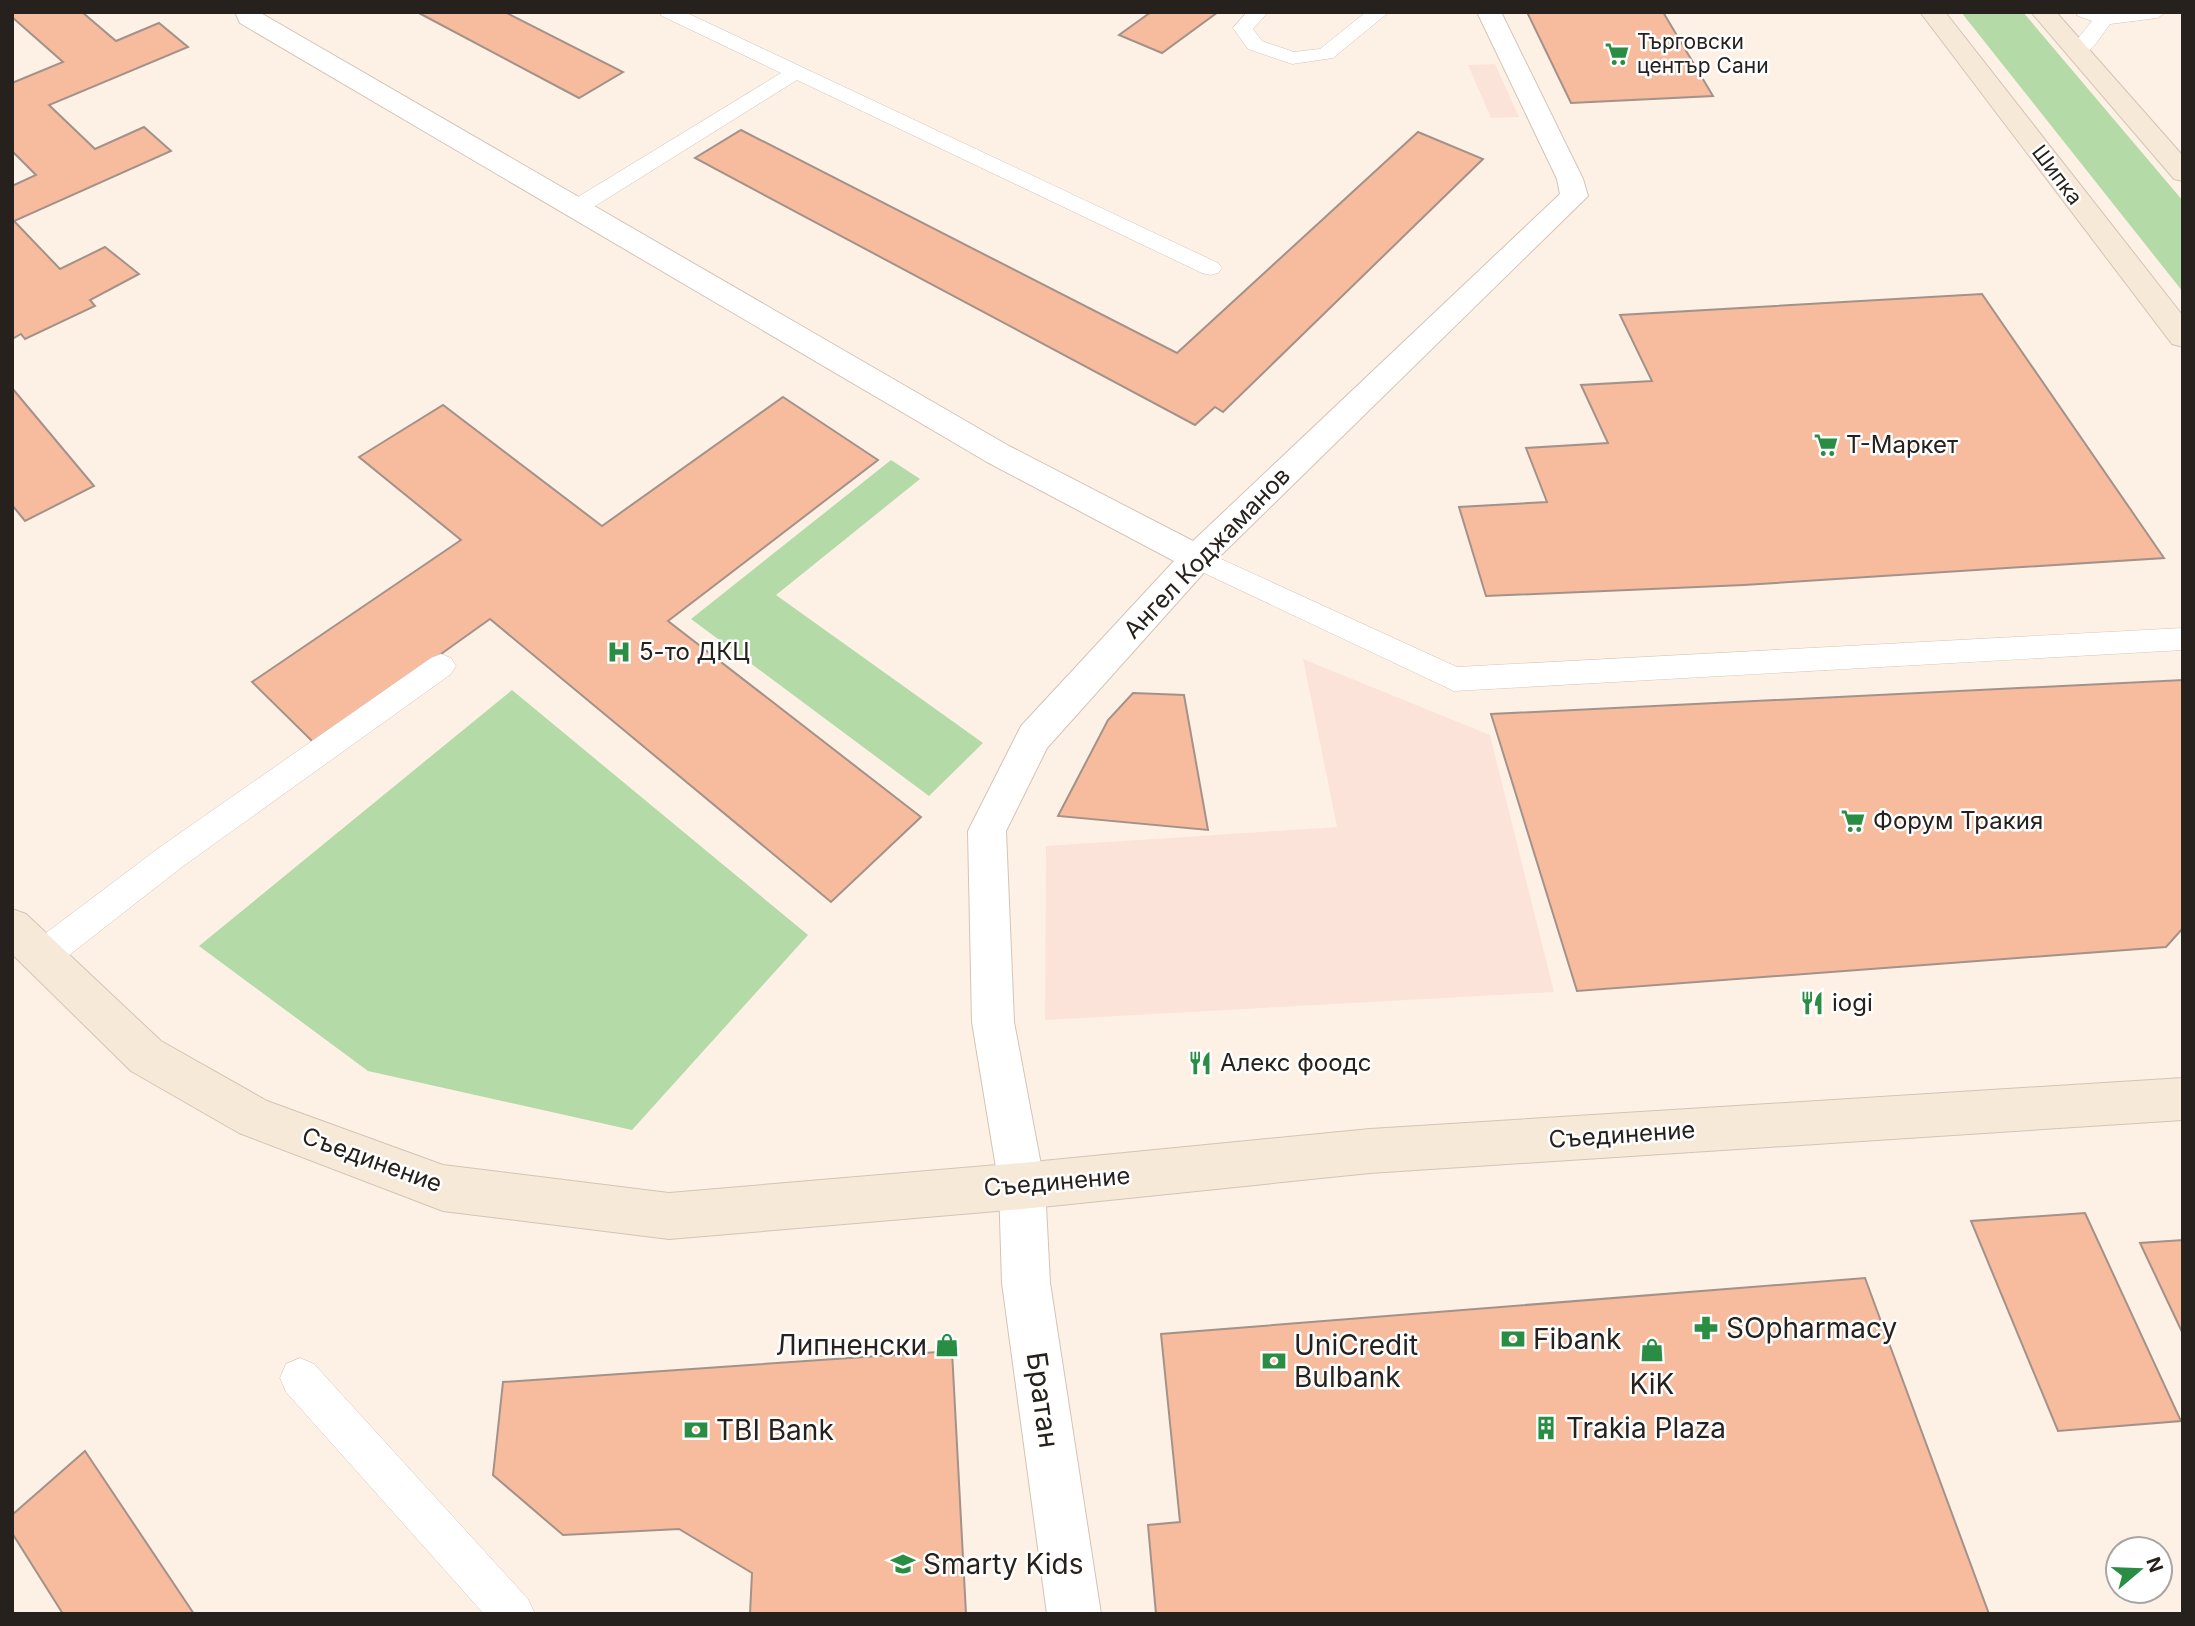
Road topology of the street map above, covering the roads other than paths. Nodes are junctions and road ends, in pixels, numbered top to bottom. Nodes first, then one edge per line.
1 (247, 12) edge
2 (669, 12) edge
3 (1258, 12) edge
4 (1379, 12) edge
5 (1489, 12) edge
6 (1932, 12) edge
7 (2043, 12) edge
8 (2157, 12) edge
9 (2094, 15) edge
10 (2077, 52) junction
11 (798, 72) junction
12 (2182, 171) edge
13 (576, 208) junction
14 (1210, 268) dead end
15 (2183, 337) edge
16 (1197, 558) junction
17 (2183, 639) edge
18 (441, 666) dead end
19 (27, 942) edge
20 (2183, 1099) edge
21 (1021, 1186) junction
22 (300, 1378) dead end
23 (513, 1614) edge
24 (1074, 1614) edge

1 - 13 street
2 - 11 lane
3 - 4 lane
5 - 16 street, Ангел Коджаманов
6 - 15 street, Шипка
7 - 10 street
8 - 9 lane
9 - 10 lane
10 - 12 street
11 - 13 lane
11 - 14 lane
13 - 16 street
16 - 17 lane
16 - 21 street, Ангел Коджаманов
18 - 19 lane
19 - 21 street, Съединение
20 - 21 street, Съединение
21 - 24 street, Братан
22 - 23 lane

